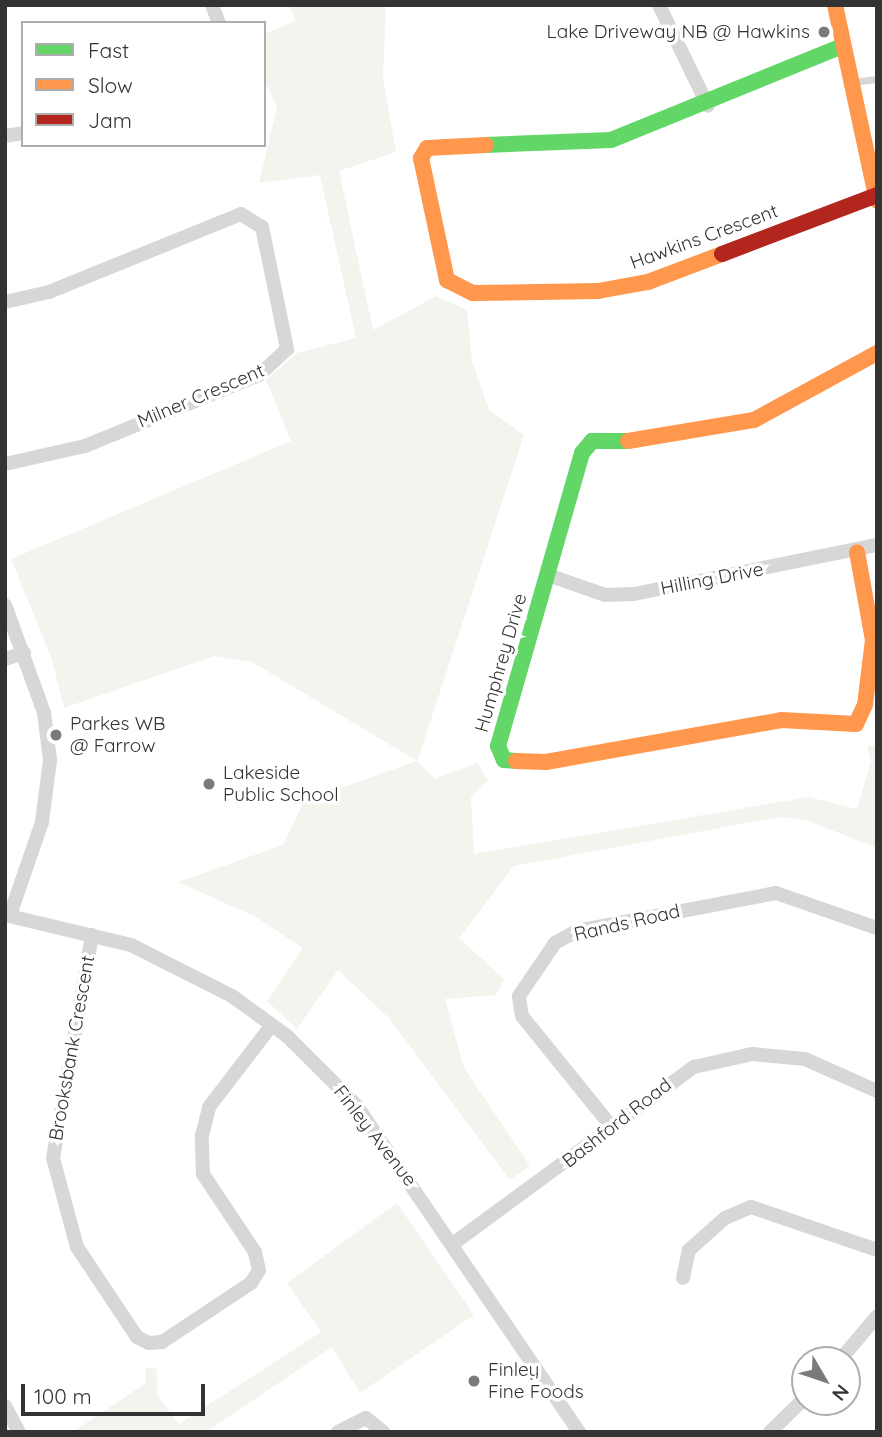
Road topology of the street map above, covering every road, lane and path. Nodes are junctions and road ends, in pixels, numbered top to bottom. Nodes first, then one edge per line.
1 (659, 5) edge
2 (835, 5) edge
3 (843, 46) junction
4 (877, 79) edge
5 (850, 82) junction
6 (708, 106) junction
7 (876, 197) edge
8 (5, 302) edge
9 (877, 353) edge
10 (5, 464) edge
11 (877, 545) edge
12 (857, 552) junction
13 (548, 575) junction
14 (5, 605) edge
15 (24, 653) junction
16 (5, 659) edge
17 (8, 915) edge
18 (877, 928) edge
19 (92, 935) junction
20 (272, 1025) junction
21 (877, 1091) edge
22 (611, 1126) junction
23 (454, 1243) junction
24 (877, 1250) edge
25 (683, 1278) dead end
26 (877, 1316) edge
27 (852, 1346) edge
28 (5, 1406) edge
29 (19, 1432) edge
30 (338, 1432) edge
31 (383, 1432) edge
32 (579, 1432) edge

1 - 6 street
2 - 3 street
3 - 5 street
3 - 6 street, Hawkins Crescent
4 - 5 lane
5 - 7 street
6 - 7 street, Hawkins Crescent
8 - 10 street, Milner Crescent
9 - 13 street, Humphrey Drive
11 - 12 street, Hilling Drive
12 - 13 street, Hilling Drive
12 - 13 street, Humphrey Drive
14 - 15 street
15 - 16 street
15 - 17 street
17 - 19 street, Finley Avenue
18 - 22 street, Rands Road
19 - 20 street, Finley Avenue
19 - 20 street, Brooksbank Crescent
20 - 23 street, Finley Avenue
21 - 22 street, Bashford Road
22 - 23 street, Bashford Road
23 - 32 street, Finley Avenue
24 - 25 street
26 - 27 street
28 - 29 street
30 - 31 street

